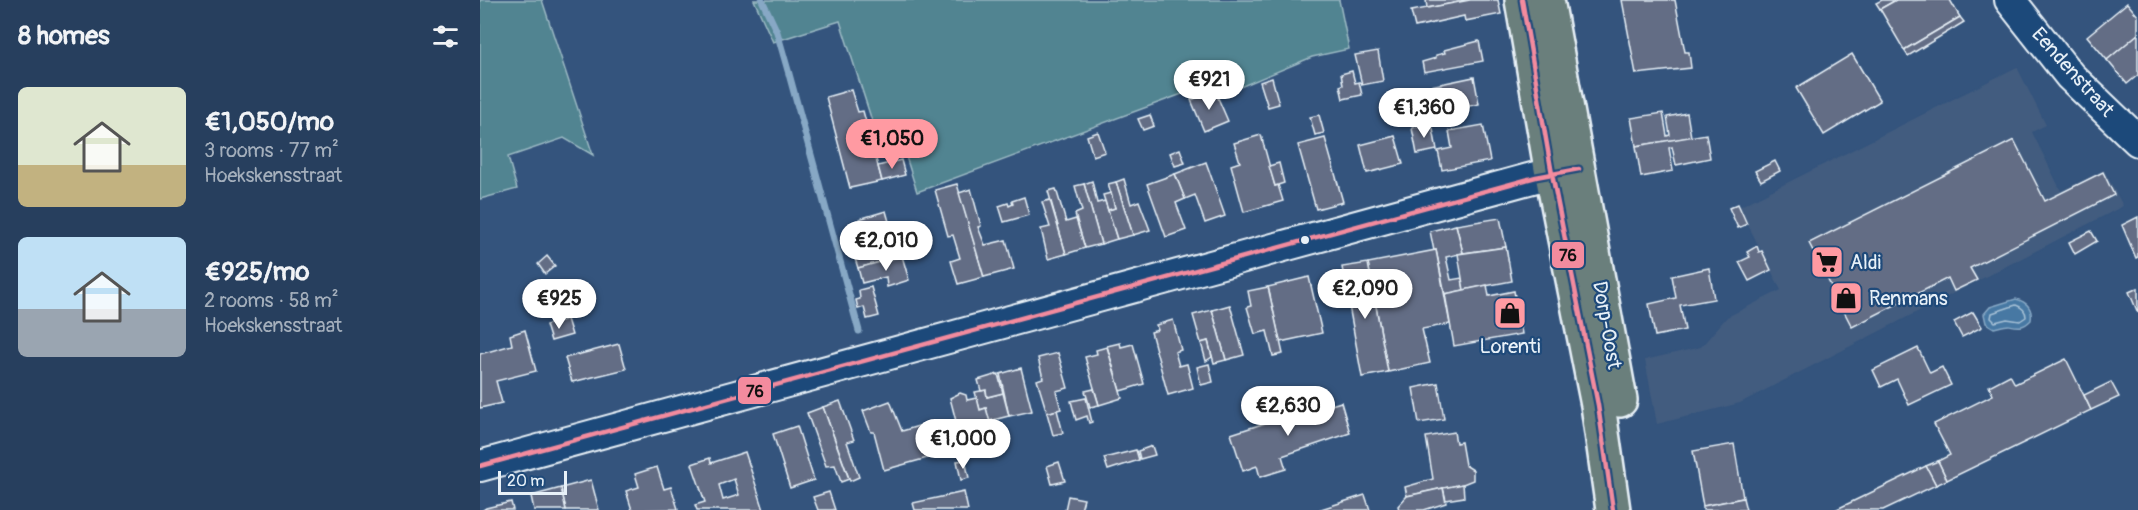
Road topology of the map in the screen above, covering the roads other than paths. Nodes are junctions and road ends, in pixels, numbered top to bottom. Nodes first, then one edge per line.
1 (1522, 0) edge
2 (1547, 0) edge
3 (2010, 0) edge
4 (2138, 141) edge
5 (1566, 171) junction
6 (480, 466) edge
7 (1613, 510) edge
8 (1631, 510) edge

1 - 5 main road, Dorp-Oost
2 - 5 main road, Dorp-Oost
3 - 4 street, Eendenstraat
5 - 6 street
5 - 7 main road, Dorp-Oost
5 - 8 main road, Dorp-Oost

